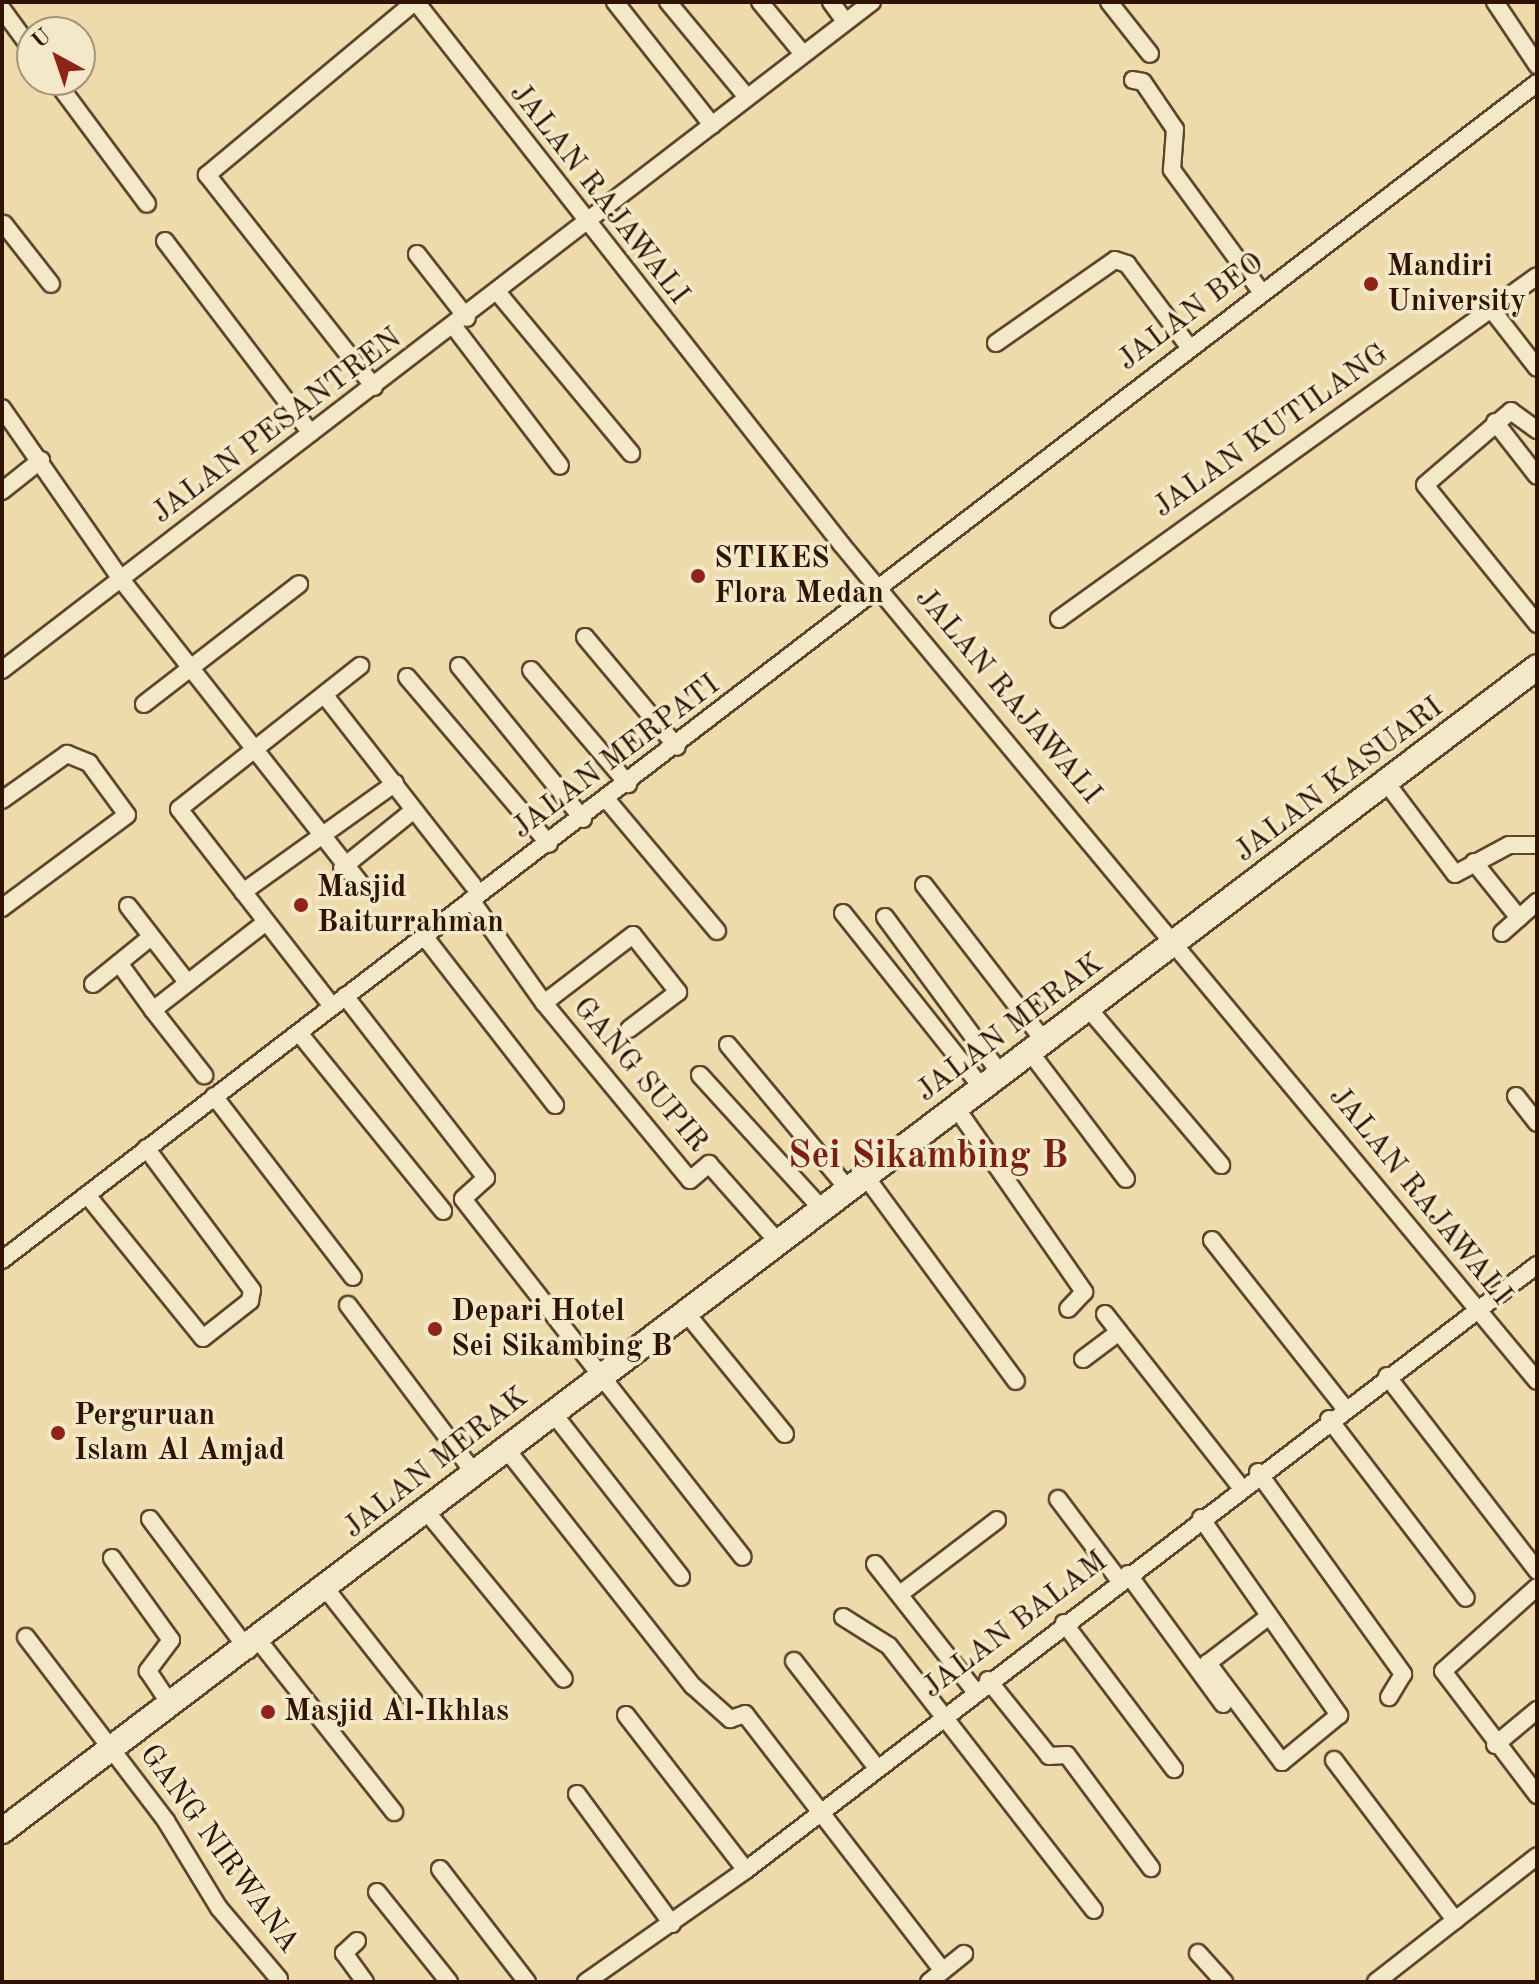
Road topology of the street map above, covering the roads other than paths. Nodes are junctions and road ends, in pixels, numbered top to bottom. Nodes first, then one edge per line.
1 (415, 2) edge
2 (615, 2) edge
3 (668, 2) edge
4 (760, 2) edge
5 (831, 2) edge
6 (872, 2) edge
7 (1109, 2) edge
8 (1495, 2) edge
9 (2, 9) edge
10 (845, 21) junction
11 (16, 28) edge
12 (803, 54) junction
13 (1150, 54) dead end
14 (1537, 65) edge
15 (1133, 80) dead end
16 (1537, 83) edge
17 (67, 96) edge
18 (747, 97) junction
19 (712, 125) junction
20 (147, 204) dead end
21 (3, 223) edge
22 (585, 227) junction
23 (165, 241) dead end
24 (417, 254) dead end
25 (1537, 276) edge
26 (51, 284) dead end
27 (1262, 293) junction
28 (499, 294) junction
29 (1492, 310) junction
30 (461, 323) junction
31 (996, 343) dead end
32 (1189, 347) junction
33 (1537, 368) edge
34 (374, 387) junction
35 (2, 408) edge
36 (1495, 422) junction
37 (1537, 430) edge
38 (311, 433) junction
39 (631, 453) dead end
40 (41, 460) junction
41 (560, 466) dead end
42 (1537, 476) edge
43 (2, 491) edge
44 (120, 578) junction
45 (299, 584) dead end
46 (880, 587) junction
47 (1059, 619) dead end
48 (1537, 624) edge
49 (585, 637) dead end
50 (360, 666) dead end
51 (459, 666) dead end
52 (1537, 667) edge
53 (190, 668) junction
54 (2, 670) edge
55 (531, 670) dead end
56 (407, 677) dead end
57 (326, 697) junction
58 (144, 704) dead end
59 (677, 747) junction
60 (254, 752) junction
61 (395, 783) junction
62 (628, 784) junction
63 (1388, 785) junction
64 (2, 800) edge
65 (607, 800) junction
66 (414, 810) junction
67 (583, 819) junction
68 (319, 839) junction
69 (549, 844) junction
70 (1537, 845) edge
71 (1474, 862) junction
72 (342, 868) junction
73 (360, 883) dead end
74 (924, 885) dead end
75 (243, 892) junction
76 (472, 893) junction
77 (1537, 902) edge
78 (128, 906) dead end
79 (2, 908) edge
80 (843, 913) dead end
81 (885, 917) dead end
82 (1519, 918) junction
83 (266, 922) junction
84 (717, 931) dead end
85 (1502, 933) dead end
86 (424, 936) junction
87 (151, 937) junction
88 (1178, 943) junction
89 (119, 963) junction
90 (187, 982) junction
91 (93, 984) dead end
92 (345, 996) junction
93 (328, 1001) dead end
94 (544, 1003) junction
95 (1088, 1008) junction
96 (153, 1010) junction
97 (629, 1029) dead end
98 (299, 1033) junction
99 (728, 1045) dead end
100 (1037, 1046) junction
101 (204, 1075) dead end
102 (700, 1075) dead end
103 (992, 1081) junction
104 (214, 1096) junction
105 (1516, 1096) dead end
106 (555, 1105) dead end
107 (957, 1109) junction
108 (1537, 1123) edge
109 (146, 1148) junction
110 (1221, 1165) dead end
111 (1126, 1179) dead end
112 (858, 1184) junction
113 (87, 1195) junction
114 (823, 1210) junction
115 (443, 1211) dead end
116 (1212, 1240) dead end
117 (778, 1242) junction
118 (2, 1260) edge
119 (1537, 1265) edge
120 (353, 1277) dead end
121 (348, 1305) dead end
122 (1068, 1309) dead end
123 (1477, 1310) junction
124 (687, 1314) junction
125 (1105, 1314) dead end
126 (1119, 1332) junction
127 (1083, 1359) dead end
128 (1387, 1376) junction
129 (601, 1378) junction
130 (1016, 1381) dead end
131 (1537, 1381) edge
132 (1344, 1407) junction
133 (553, 1413) junction
134 (1329, 1419) junction
135 (785, 1434) dead end
136 (507, 1450) junction
137 (1258, 1472) junction
138 (475, 1474) junction
139 (1240, 1486) junction
140 (1058, 1499) dead end
141 (426, 1511) junction
142 (1201, 1518) junction
143 (150, 1519) dead end
144 (997, 1520) dead end
145 (743, 1557) dead end
146 (112, 1558) dead end
147 (875, 1564) dead end
148 (1537, 1571) edge
149 (681, 1577) dead end
150 (1124, 1577) junction
151 (1537, 1587) edge
152 (326, 1589) junction
153 (900, 1594) junction
154 (1466, 1598) dead end
155 (843, 1617) dead end
156 (1268, 1617) junction
157 (1064, 1623) junction
158 (26, 1637) dead end
159 (254, 1645) junction
160 (794, 1661) dead end
161 (564, 1679) dead end
162 (981, 1685) junction
163 (1389, 1697) dead end
164 (172, 1707) junction
165 (419, 1707) dead end
166 (1537, 1710) edge
167 (626, 1715) dead end
168 (943, 1716) junction
169 (1495, 1745) junction
170 (113, 1751) junction
171 (1334, 1760) dead end
172 (1264, 1761) dead end
173 (877, 1768) junction
174 (1174, 1769) dead end
175 (577, 1794) dead end
176 (1537, 1795) edge
177 (823, 1811) junction
178 (394, 1812) dead end
179 (2, 1831) edge
180 (1537, 1856) edge
181 (1151, 1868) dead end
182 (440, 1869) dead end
183 (746, 1870) junction
184 (377, 1892) dead end
185 (1094, 1910) dead end
186 (1455, 1920) junction
187 (672, 1924) junction
188 (357, 1941) dead end
189 (1198, 1953) dead end
190 (964, 1954) dead end
191 (936, 1977) edge
192 (279, 1979) dead end
193 (1387, 1979) edge
194 (365, 1982) edge
195 (449, 1982) edge
196 (527, 1982) edge
197 (586, 1982) edge
198 (1224, 1982) edge

1 - 22 street, JALAN RAJAWALI
1 - 34 street
2 - 19 street
3 - 18 street
4 - 12 street
5 - 10 street
6 - 10 street, JALAN PESANTREN
7 - 13 street
8 - 14 street
9 - 11 street
10 - 12 street, JALAN PESANTREN
12 - 18 street, JALAN PESANTREN
15 - 27 street
16 - 27 street, JALAN BEO
17 - 20 street
18 - 19 street, JALAN PESANTREN
19 - 22 street, JALAN PESANTREN
21 - 26 street
22 - 28 street, JALAN PESANTREN
22 - 46 street, JALAN RAJAWALI
23 - 38 street
24 - 30 street
25 - 29 street, JALAN KUTILANG
27 - 32 street, JALAN BEO
28 - 30 street, JALAN PESANTREN
28 - 39 street
29 - 33 street
29 - 47 street, JALAN KUTILANG
30 - 34 street, JALAN PESANTREN
30 - 41 street
31 - 32 street
32 - 46 street, JALAN BEO
34 - 38 street, JALAN PESANTREN
35 - 40 street
36 - 37 street
36 - 42 street
36 - 48 street
38 - 44 street, JALAN PESANTREN
40 - 43 street
40 - 44 street
44 - 53 street
44 - 54 street, JALAN PESANTREN
45 - 53 street
46 - 59 street, JALAN MERPATI
46 - 88 street, JALAN RAJAWALI
49 - 59 street
50 - 57 street
51 - 67 street
52 - 63 street, JALAN KASUARI
53 - 58 street
53 - 60 street
55 - 62 street
56 - 69 street
57 - 60 street
57 - 61 street, GANG SUPIR
59 - 62 street, JALAN MERPATI
60 - 68 street
60 - 75 street
61 - 66 street, GANG SUPIR
61 - 68 street
62 - 65 street, JALAN MERPATI
63 - 71 street
63 - 88 street, JALAN KASUARI
64 - 79 street
65 - 67 street, JALAN MERPATI
65 - 84 street
66 - 72 street
66 - 76 street, GANG SUPIR
67 - 69 street, JALAN MERPATI
68 - 72 street
68 - 75 street
69 - 76 street, JALAN MERPATI
70 - 71 street
71 - 82 street
72 - 73 street
74 - 100 street
75 - 83 street
76 - 86 street, JALAN MERPATI
76 - 94 street, GANG SUPIR
77 - 82 street
78 - 87 street
80 - 103 street
81 - 103 street
82 - 85 street
83 - 90 street
83 - 93 street
86 - 92 street, JALAN MERPATI
86 - 106 street
87 - 89 street
87 - 90 street
88 - 95 street, JALAN MERAK
88 - 123 street, JALAN RAJAWALI
89 - 91 street
89 - 96 street
90 - 96 street
92 - 98 street, JALAN MERPATI
92 - 129 street
94 - 97 street
94 - 117 street, GANG SUPIR
95 - 100 street, JALAN MERAK
95 - 110 street
96 - 101 street
98 - 104 street, JALAN MERPATI
98 - 115 street
99 - 112 street
100 - 103 street, JALAN MERAK
100 - 111 street
102 - 114 street
103 - 107 street, JALAN MERAK
104 - 109 street, JALAN MERPATI
104 - 120 street
105 - 108 street
107 - 112 street, JALAN MERAK
107 - 122 street
109 - 113 street, JALAN MERPATI
109 - 113 street
112 - 114 street, JALAN MERAK
112 - 130 street
113 - 118 street, JALAN MERPATI
114 - 117 street, JALAN MERAK
116 - 132 street
117 - 124 street, JALAN MERAK
119 - 123 street, JALAN BALAM
121 - 138 street
123 - 128 street, JALAN BALAM
123 - 131 street, JALAN RAJAWALI
124 - 129 street, JALAN MERAK
124 - 135 street
125 - 126 street
126 - 127 street
126 - 139 street
128 - 132 street, JALAN BALAM
128 - 148 street
129 - 133 street, JALAN MERAK
129 - 145 street
132 - 134 street, JALAN BALAM
133 - 136 street, JALAN MERAK
133 - 149 street
134 - 137 street, JALAN BALAM
134 - 154 street
136 - 138 street, JALAN MERAK
136 - 177 street
137 - 139 street, JALAN BALAM
137 - 163 street
138 - 141 street, JALAN MERAK
139 - 142 street, JALAN BALAM
140 - 150 street
141 - 152 street, JALAN MERAK
141 - 161 street
142 - 150 street, JALAN BALAM
142 - 156 street
143 - 159 street
144 - 153 street
146 - 164 street
147 - 153 street
150 - 157 street, JALAN BALAM
150 - 172 street
151 - 169 street
152 - 159 street, JALAN MERAK
152 - 165 street
153 - 162 street
155 - 168 street
156 - 156 street
157 - 162 street, JALAN BALAM
157 - 174 street
158 - 170 street, GANG NIRWANA
159 - 164 street, JALAN MERAK
159 - 178 street
160 - 173 street
162 - 168 street, JALAN BALAM
162 - 181 street
164 - 170 street, JALAN MERAK
166 - 169 street
167 - 183 street
168 - 173 street, JALAN BALAM
168 - 185 street
169 - 176 street
170 - 179 street, JALAN MERAK
170 - 192 street, GANG NIRWANA
171 - 186 street
173 - 177 street, JALAN BALAM
175 - 187 street
177 - 183 street, JALAN BALAM
177 - 191 street
180 - 186 street
182 - 196 street
183 - 187 street, JALAN BALAM
184 - 195 street
186 - 193 street
187 - 197 street, JALAN BALAM
188 - 194 street
189 - 198 street
190 - 191 street

